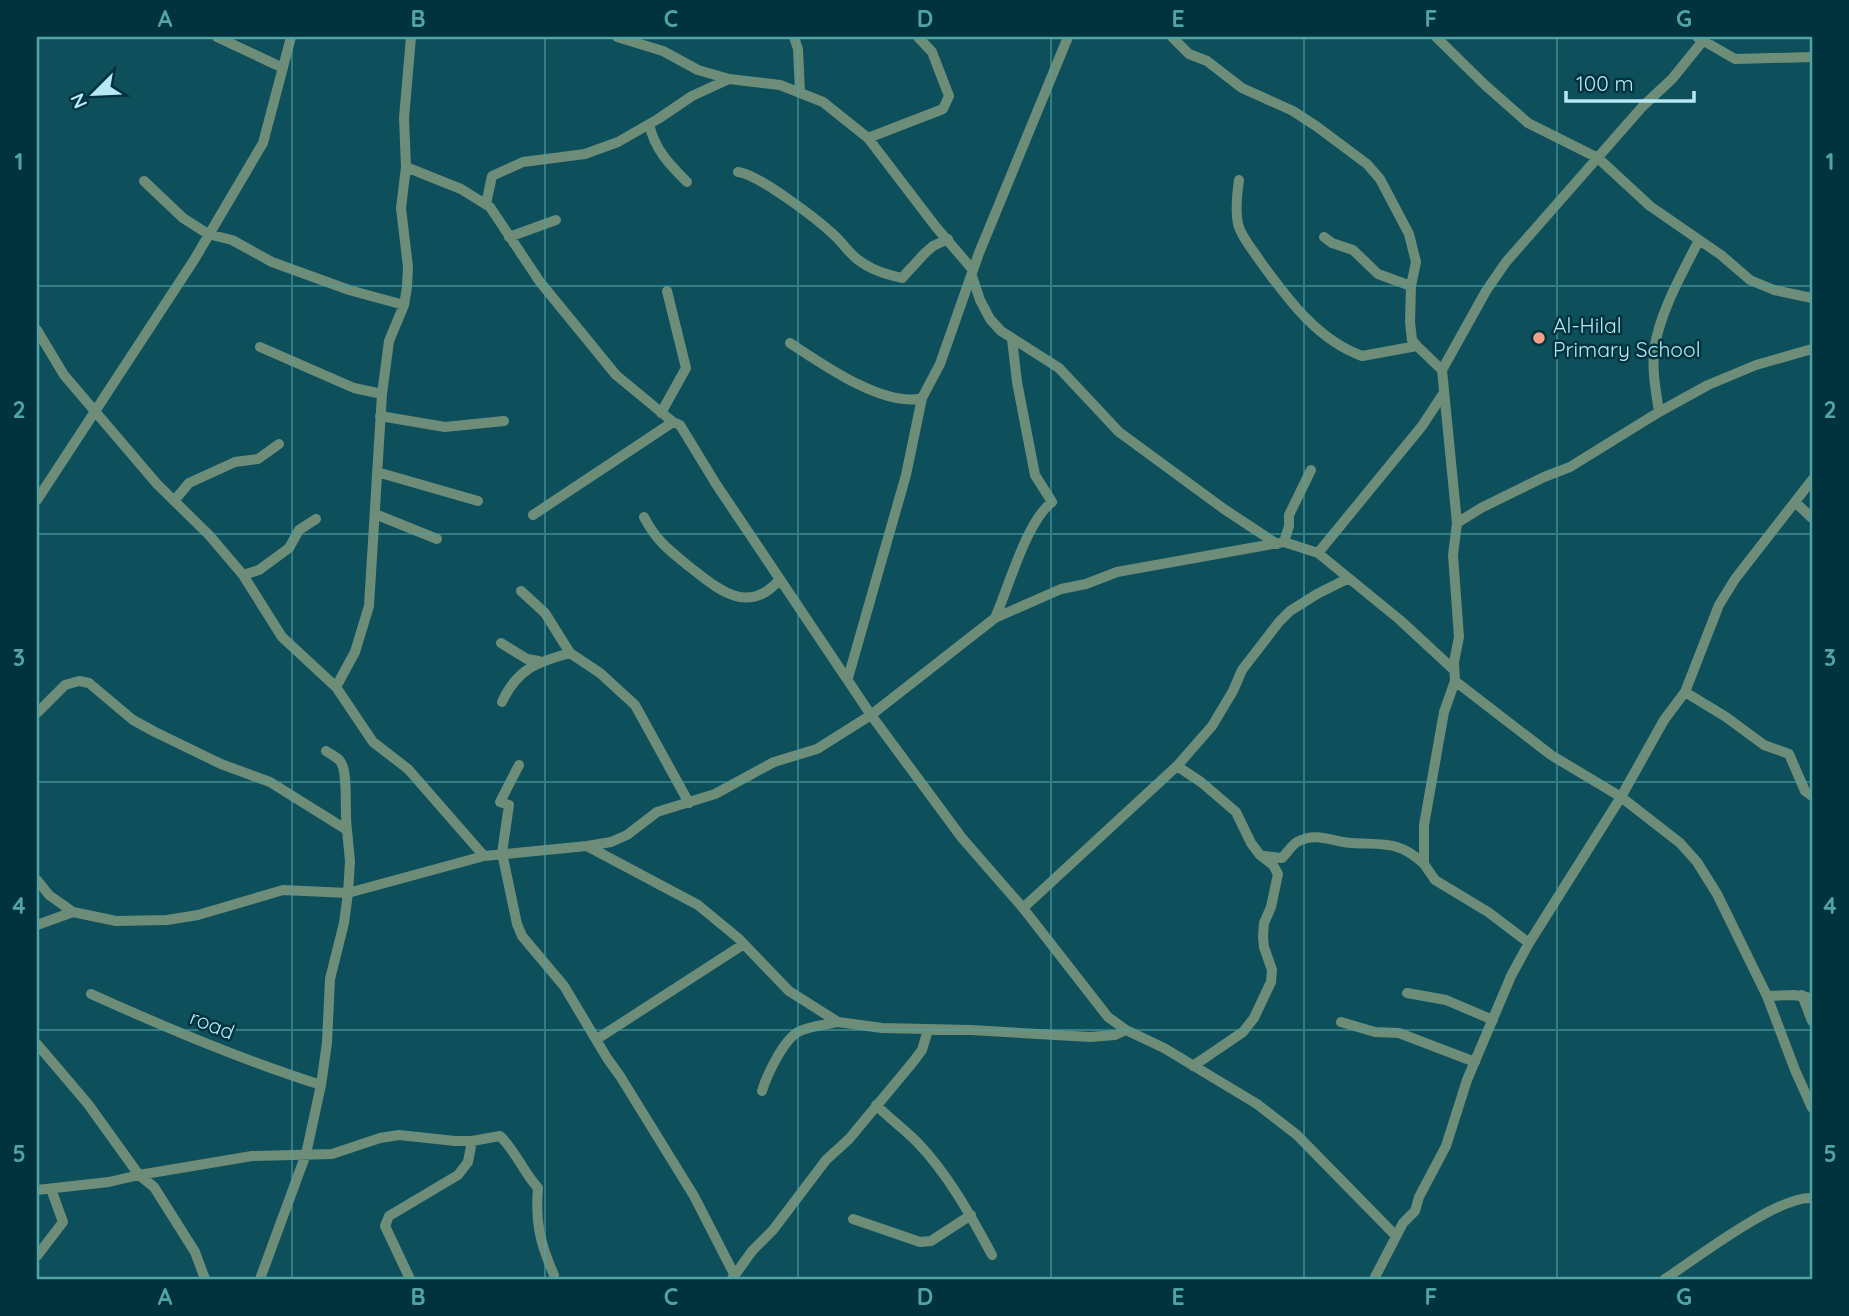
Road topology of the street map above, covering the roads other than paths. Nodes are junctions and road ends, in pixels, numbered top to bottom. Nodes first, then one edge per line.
1 (217, 37) edge
2 (291, 37) edge
3 (411, 37) edge
4 (617, 37) edge
5 (794, 37) edge
6 (918, 37) edge
7 (1068, 37) edge
8 (1172, 37) edge
9 (1436, 37) edge
10 (1702, 38) edge
11 (1812, 57) edge
12 (283, 68) junction
13 (729, 79) junction
14 (800, 93) junction
15 (649, 124) junction
16 (868, 138) junction
17 (1598, 158) junction
18 (406, 167) junction
19 (738, 172) dead end
20 (1239, 180) dead end
21 (144, 181) dead end
22 (687, 182) dead end
23 (486, 204) junction
24 (556, 219) dead end
25 (208, 234) junction
26 (509, 237) junction
27 (1324, 237) dead end
28 (948, 239) junction
29 (1699, 240) junction
30 (972, 273) junction
31 (1411, 286) junction
32 (667, 291) dead end
33 (1812, 298) edge
34 (404, 305) junction
35 (37, 330) edge
36 (1012, 339) junction
37 (790, 343) dead end
38 (1417, 346) junction
39 (260, 347) dead end
40 (1812, 349) edge
41 (1442, 370) junction
42 (1443, 393) junction
43 (382, 394) junction
44 (922, 398) junction
45 (94, 410) junction
46 (661, 412) junction
47 (1659, 412) junction
48 (380, 416) junction
49 (505, 421) dead end
50 (673, 422) junction
51 (279, 444) dead end
52 (1311, 470) dead end
53 (377, 472) junction
54 (1812, 480) edge
55 (37, 499) edge
56 (174, 501) junction
57 (478, 502) dead end
58 (1795, 502) junction
59 (375, 514) junction
60 (533, 515) dead end
61 (644, 517) dead end
62 (1812, 518) edge
63 (316, 519) dead end
64 (1457, 523) junction
65 (437, 539) dead end
66 (1281, 543) junction
67 (1318, 553) junction
68 (243, 575) junction
69 (780, 579) junction
70 (1347, 579) junction
71 (521, 592) dead end
72 (995, 618) junction
73 (501, 643) dead end
74 (570, 653) junction
75 (539, 661) junction
76 (1455, 676) junction
77 (848, 678) junction
78 (336, 687) junction
79 (1685, 692) junction
80 (502, 702) dead end
81 (37, 713) edge
82 (871, 715) junction
83 (326, 751) dead end
84 (519, 765) dead end
85 (1177, 765) junction
86 (1812, 796) edge
87 (1621, 797) junction
88 (689, 803) junction
89 (347, 830) junction
90 (587, 846) junction
91 (502, 853) junction
92 (1261, 855) junction
93 (484, 856) junction
94 (1424, 864) junction
95 (37, 880) edge
96 (348, 893) junction
97 (1023, 908) junction
98 (73, 912) junction
99 (37, 925) edge
100 (1529, 943) junction
101 (744, 944) junction
102 (1407, 993) dead end
103 (92, 994) dead end
104 (1767, 996) junction
105 (1807, 997) edge
106 (1493, 1020) junction
107 (1812, 1021) edge
108 (838, 1022) junction
109 (1341, 1022) dead end
110 (928, 1030) junction
111 (1126, 1030) junction
112 (597, 1040) junction
113 (37, 1044) edge
114 (1475, 1062) junction
115 (1193, 1066) junction
116 (321, 1085) junction
117 (762, 1091) dead end
118 (876, 1105) junction
119 (1812, 1108) edge
120 (472, 1141) junction
121 (306, 1154) junction
122 (139, 1175) junction
123 (51, 1189) junction
124 (37, 1190) edge
125 (1812, 1198) edge
126 (971, 1215) junction
127 (853, 1219) dead end
128 (1396, 1236) junction
129 (37, 1255) edge
130 (992, 1255) dead end
131 (554, 1275) dead end
132 (733, 1277) edge
133 (205, 1279) edge
134 (260, 1279) edge
135 (410, 1279) edge
136 (1374, 1279) edge
137 (1665, 1279) edge

1 - 12 street
2 - 12 street
3 - 18 street
4 - 13 street
5 - 14 street
6 - 16 street
7 - 30 street
8 - 31 street
9 - 17 street
10 - 11 street
10 - 17 street
12 - 25 street
13 - 14 street
13 - 15 street
14 - 16 street
15 - 22 street
15 - 23 street
16 - 28 street
17 - 29 street
17 - 41 street
18 - 23 street
18 - 34 street
19 - 28 street
20 - 38 street
21 - 25 street
23 - 26 street
24 - 26 street
25 - 34 street
25 - 45 street
26 - 46 street
27 - 31 street
28 - 30 street
29 - 33 street
29 - 47 street
30 - 36 street
30 - 44 street
31 - 38 street
32 - 46 street
34 - 43 street
35 - 45 street
36 - 66 street
36 - 72 street
37 - 44 street
38 - 41 street
39 - 43 street
40 - 47 street
41 - 42 street
42 - 64 street
42 - 67 street
43 - 48 street
44 - 77 street
45 - 55 street
45 - 56 street
46 - 50 street
47 - 64 street
48 - 49 street
48 - 53 street
50 - 60 street
50 - 69 street
51 - 56 street
52 - 66 street
53 - 57 street
53 - 59 street
54 - 58 street
56 - 68 street
58 - 62 street
58 - 79 street
59 - 65 street
59 - 78 street
61 - 69 street
63 - 68 street
64 - 76 street
66 - 67 street
66 - 72 street
67 - 70 street
68 - 78 street
69 - 77 street
70 - 76 street
70 - 85 street
71 - 74 street
72 - 82 street
73 - 75 street
74 - 75 street
74 - 88 street
75 - 80 street
76 - 87 street
76 - 94 street
77 - 82 street
78 - 93 street
79 - 86 street
79 - 87 street
81 - 89 street
82 - 88 street
82 - 97 street
83 - 89 street
84 - 91 street
85 - 92 street
85 - 97 street
87 - 100 street
87 - 104 street
88 - 90 street
89 - 96 street
90 - 91 street
90 - 101 street
91 - 93 street
91 - 112 street
92 - 94 street
92 - 115 street
93 - 96 street
94 - 100 street
95 - 98 street
96 - 98 street
96 - 116 street
97 - 111 street
98 - 99 street
100 - 106 street
101 - 108 street
101 - 112 street
102 - 106 street
103 - 116 street, road
104 - 105 street
104 - 119 street
105 - 107 street
106 - 114 street
108 - 110 street
108 - 117 street
109 - 114 street
110 - 111 street
110 - 118 street
111 - 115 street
112 - 132 street
113 - 122 street
114 - 128 street
115 - 128 street
116 - 121 street
118 - 126 street
118 - 132 street
120 - 121 street
120 - 131 street
120 - 135 street
121 - 122 street
121 - 134 street
122 - 123 street
122 - 133 street
123 - 124 street
123 - 129 street
125 - 137 street
126 - 127 street
126 - 130 street
128 - 136 street

